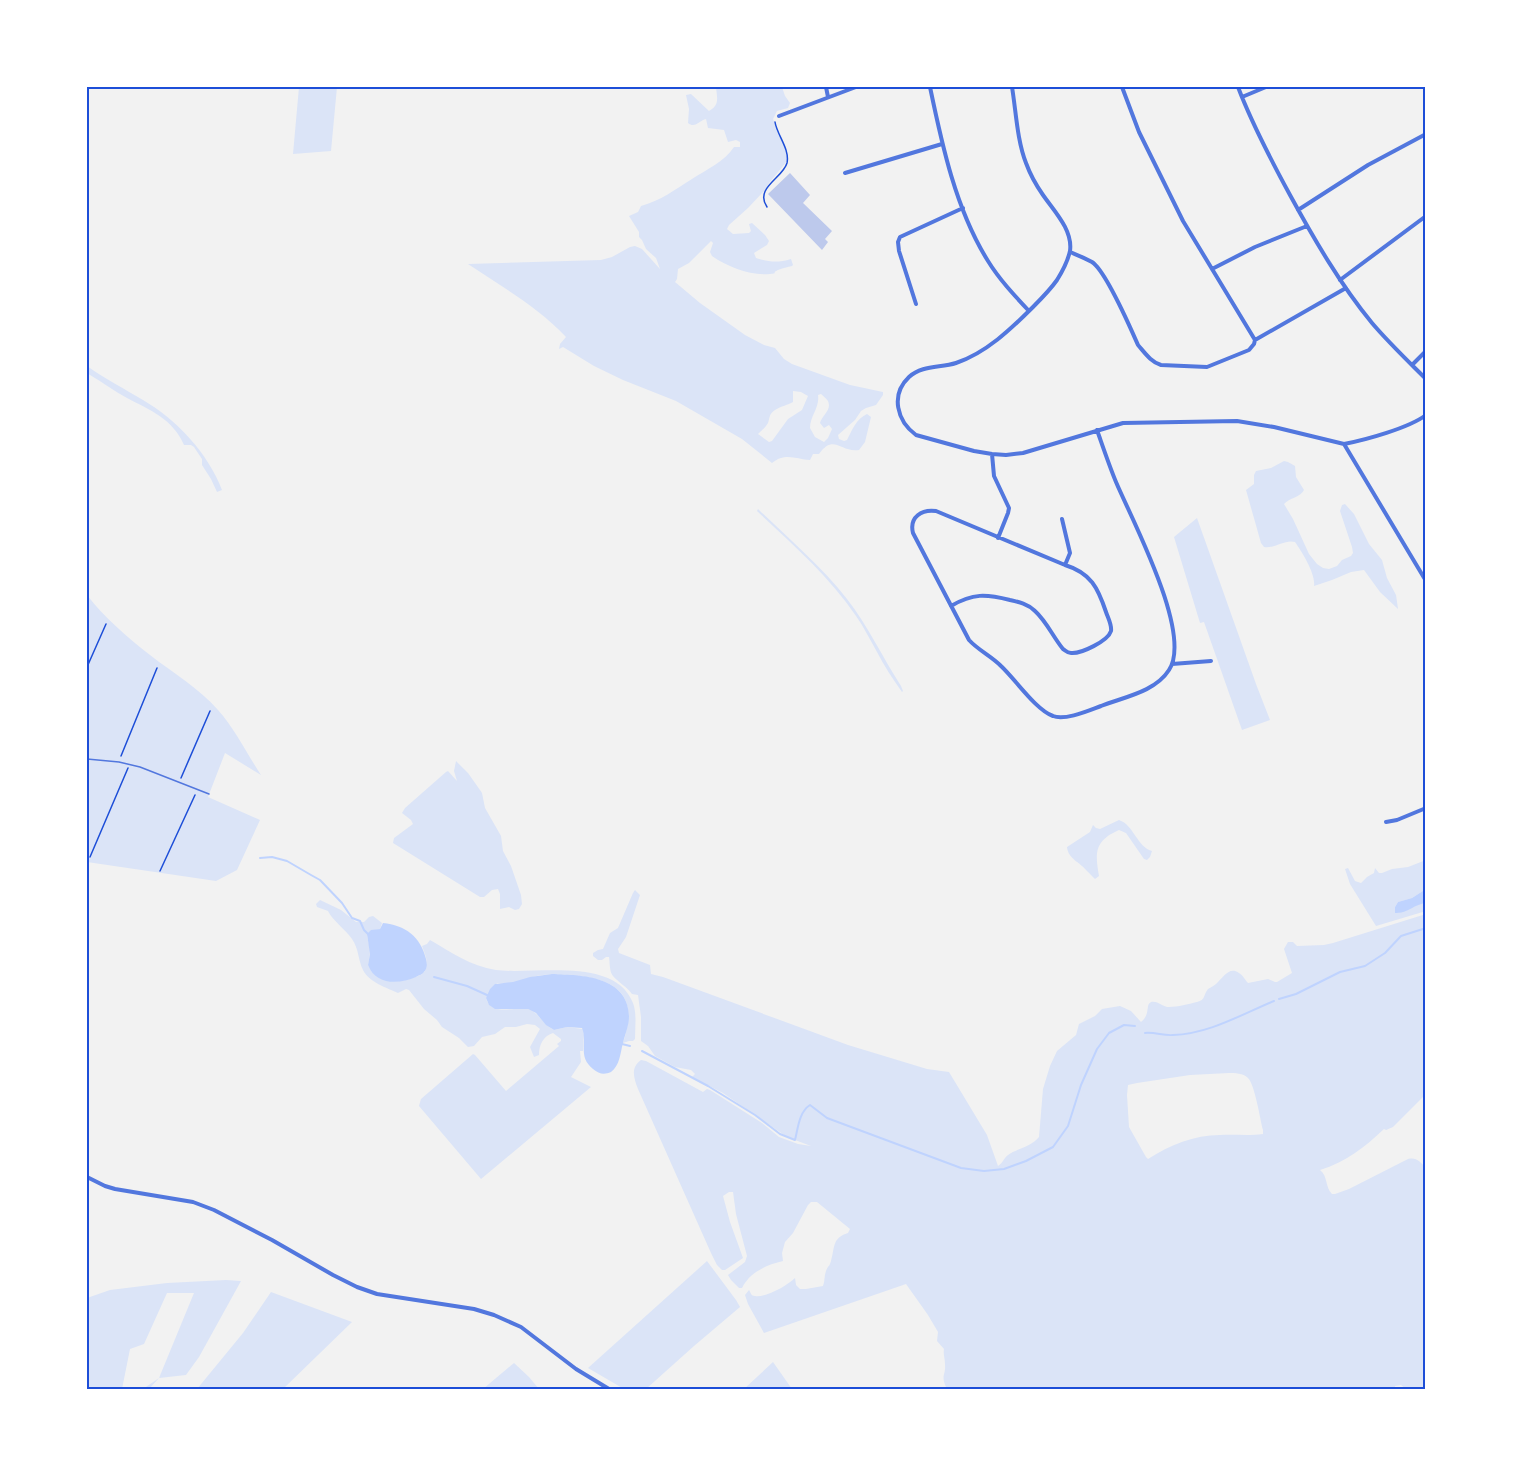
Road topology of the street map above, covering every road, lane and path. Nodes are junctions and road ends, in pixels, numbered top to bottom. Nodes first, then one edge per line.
1 (826, 87) edge
2 (856, 87) edge
3 (930, 87) edge
4 (1012, 87) edge
5 (1122, 87) edge
6 (1238, 87) edge
7 (1266, 87) edge
8 (828, 97) junction
9 (1242, 97) junction
10 (777, 117) joint
11 (1426, 134) edge
12 (942, 144) junction
13 (845, 173) dead end
14 (767, 207) dead end
15 (963, 208) junction
16 (1298, 210) junction
17 (1426, 216) edge
18 (1307, 226) junction
19 (1070, 252) junction
20 (1212, 269) junction
21 (1340, 279) junction
22 (1346, 288) junction
23 (916, 304) dead end
24 (1029, 311) junction
25 (1255, 340) junction
26 (1426, 351) edge
27 (1412, 365) junction
28 (1426, 380) edge
29 (1426, 415) edge
30 (1097, 430) junction
31 (1344, 444) junction
32 (992, 454) junction
33 (1062, 519) dead end
34 (998, 538) junction
35 (1065, 565) junction
36 (1426, 581) edge
37 (951, 606) junction
38 (106, 624) dead end
39 (1211, 661) dead end
40 (1172, 664) junction
41 (87, 667) edge
42 (157, 668) dead end
43 (210, 711) dead end
44 (87, 759) edge
45 (119, 762) junction
46 (129, 765) junction
47 (179, 782) junction
48 (198, 789) junction
49 (209, 794) dead end
50 (1426, 808) edge
51 (1386, 822) dead end
52 (90, 857) dead end
53 (160, 871) dead end
54 (87, 1177) edge
55 (609, 1389) edge

1 - 8 street
2 - 8 street
3 - 12 street
4 - 19 street
5 - 20 street
6 - 9 street
7 - 9 street
8 - 10 street
9 - 16 street
10 - 14 path
11 - 16 street
12 - 13 street
12 - 15 street
15 - 23 street
15 - 24 street
16 - 18 street
17 - 21 street
18 - 20 street
18 - 21 street
19 - 24 street
19 - 25 street
20 - 25 street
21 - 22 street
22 - 25 street
22 - 27 street
24 - 32 street
26 - 27 street
27 - 28 street
29 - 31 street
30 - 31 street
30 - 32 street
30 - 40 street
31 - 36 street
32 - 34 street
33 - 35 street
34 - 35 street
34 - 37 street
35 - 37 street
37 - 40 street
38 - 41 path
39 - 40 street
42 - 45 path
43 - 47 path
44 - 45 lane
45 - 46 lane
46 - 47 lane
46 - 52 path
47 - 48 lane
48 - 49 lane
48 - 53 path
50 - 51 street
54 - 55 street

